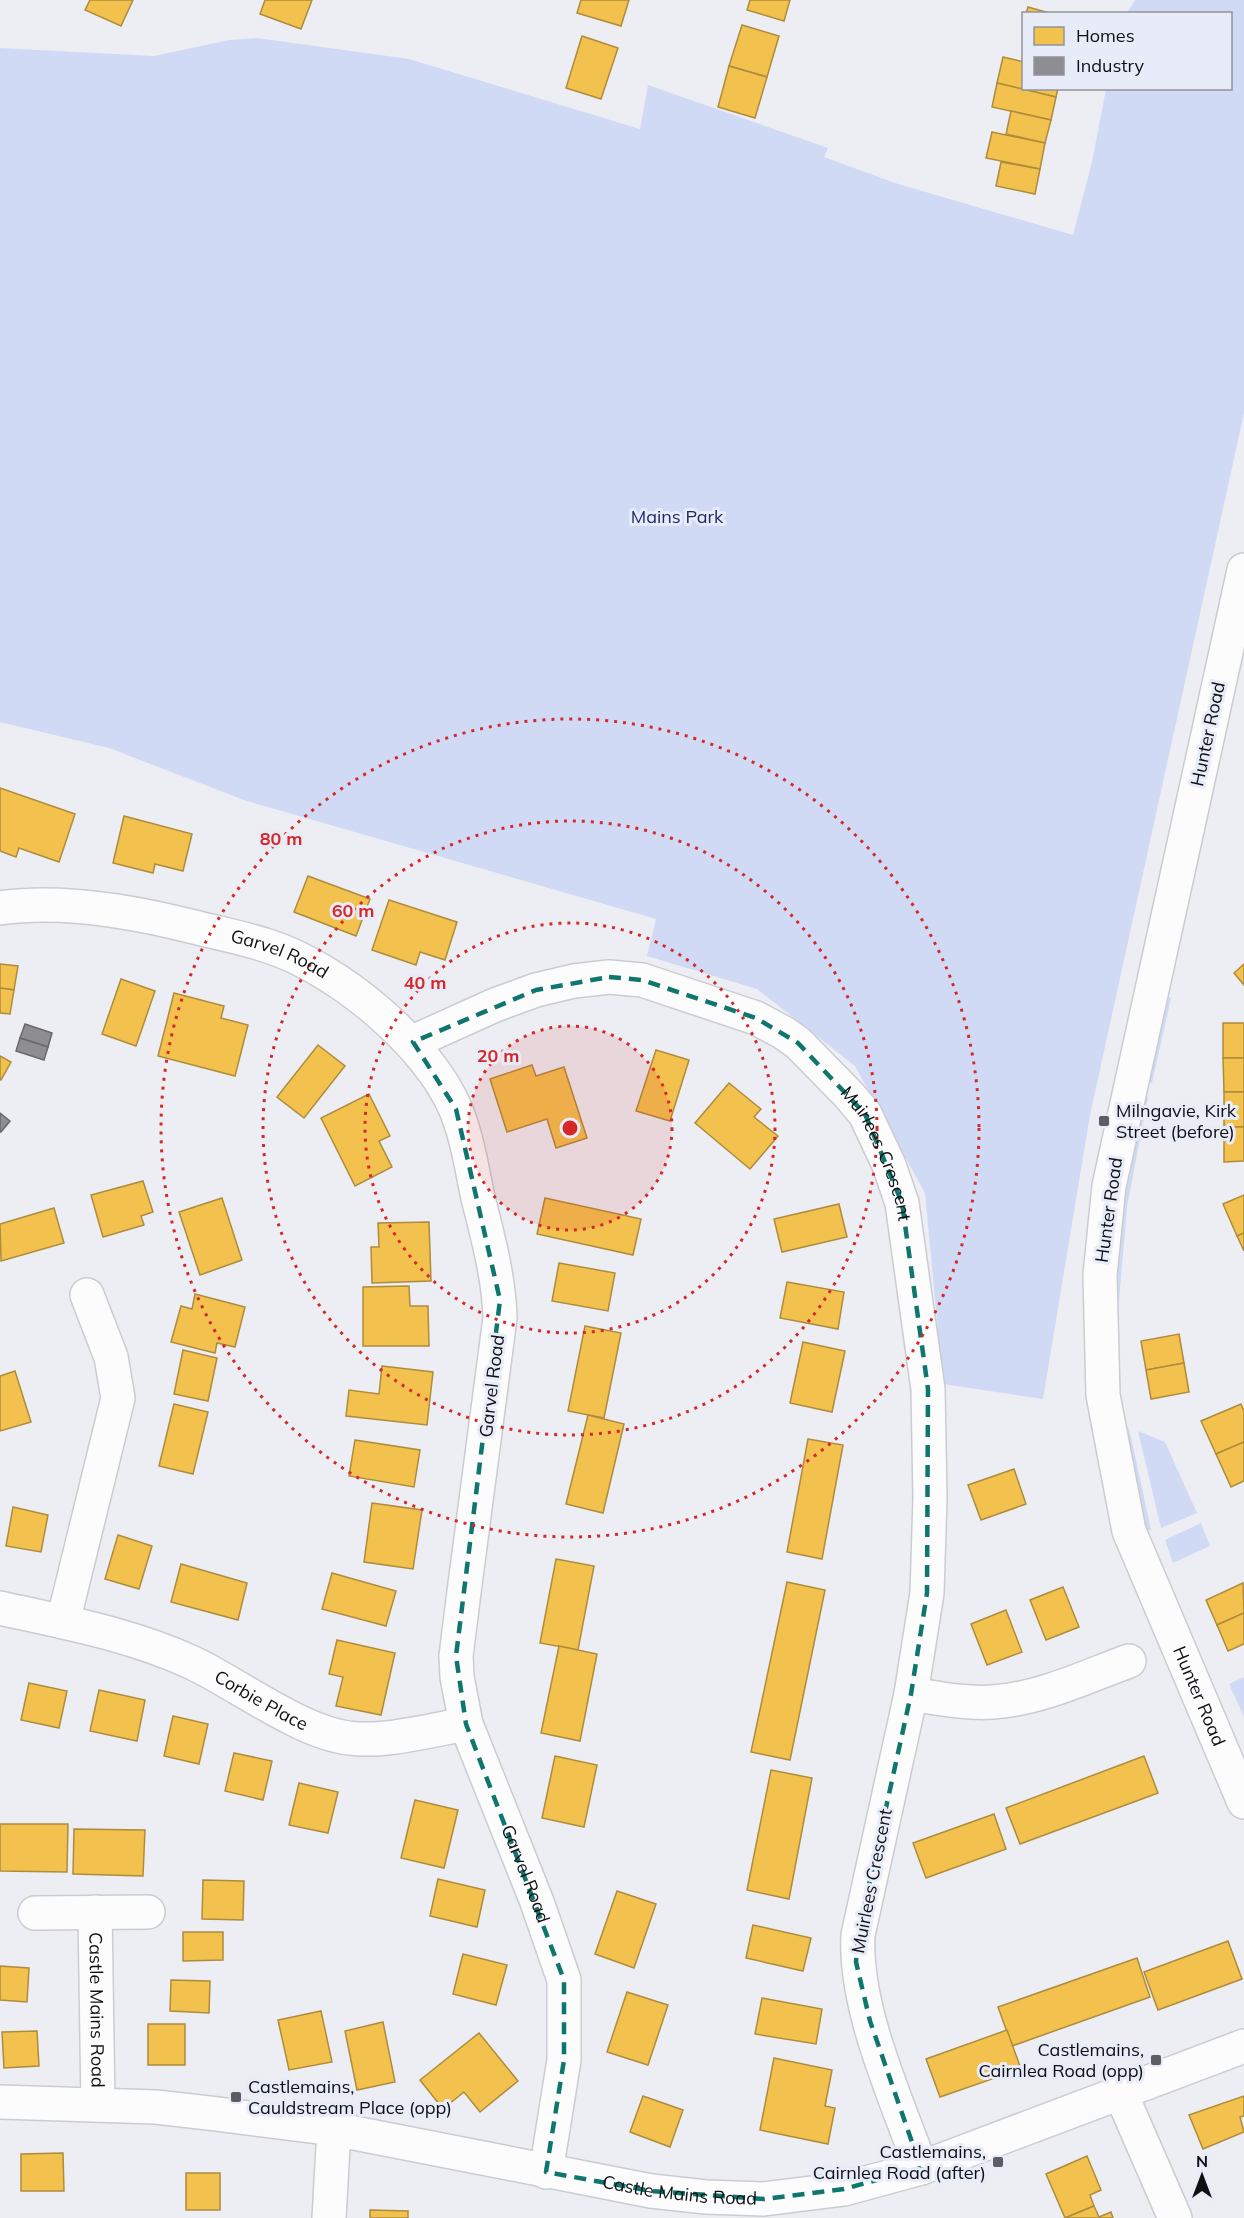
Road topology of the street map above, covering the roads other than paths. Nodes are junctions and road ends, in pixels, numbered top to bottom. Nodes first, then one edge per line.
1 (1244, 570) edge
2 (0, 908) edge
3 (413, 1042) junction
4 (87, 1295) dead end
5 (0, 1608) edge
6 (63, 1622) junction
7 (1129, 1661) dead end
8 (911, 1694) junction
9 (466, 1724) junction
10 (1244, 1802) edge
11 (95, 1912) junction
12 (148, 1912) dead end
13 (35, 1913) dead end
14 (1244, 2046) edge
15 (1121, 2094) junction
16 (0, 2102) edge
17 (98, 2105) junction
18 (334, 2129) junction
19 (921, 2168) junction
20 (546, 2172) junction
21 (329, 2218) edge
22 (1175, 2218) edge

1 - 10 street, Hunter Road
2 - 3 street, Garvel Road
3 - 8 street, Muirlees Crescent
3 - 9 street, Garvel Road
4 - 6 street
5 - 6 street, Corbie Place
6 - 9 street, Corbie Place
7 - 8 street
8 - 19 street, Muirlees Crescent
9 - 20 street, Garvel Road
11 - 12 street, Castle Mains Road
11 - 13 street, Castle Mains Road
11 - 17 street, Castle Mains Road
14 - 15 street, Castle Mains Road
15 - 19 street, Castle Mains Road
15 - 22 street
16 - 17 street, Castle Mains Road
17 - 18 street, Castle Mains Road
18 - 20 street, Castle Mains Road
18 - 21 street
19 - 20 street, Castle Mains Road

